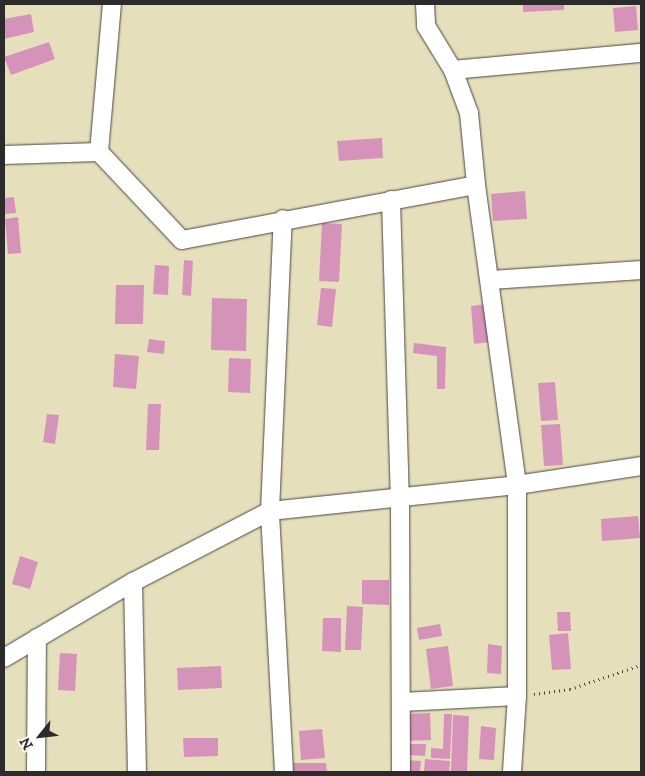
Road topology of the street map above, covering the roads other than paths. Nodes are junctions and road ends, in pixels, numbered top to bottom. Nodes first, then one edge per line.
1 (112, 4) edge
2 (425, 4) edge
3 (641, 53) edge
4 (453, 70) junction
5 (99, 152) junction
6 (4, 155) edge
7 (476, 185) junction
8 (391, 200) junction
9 (283, 219) junction
10 (641, 270) edge
11 (492, 280) junction
12 (641, 466) edge
13 (517, 485) junction
14 (400, 497) junction
15 (270, 511) junction
16 (133, 582) junction
17 (37, 638) junction
18 (4, 658) edge
19 (517, 696) junction
20 (402, 702) junction
21 (36, 772) edge
22 (137, 772) edge
23 (284, 772) edge
24 (401, 772) edge
25 (512, 772) edge

1 - 5 street
2 - 4 street
3 - 4 street
4 - 7 street
5 - 6 street
5 - 9 street
7 - 8 street
7 - 11 street
8 - 9 street
8 - 14 street
9 - 15 street
10 - 11 street
11 - 13 street
12 - 13 street
13 - 14 street
13 - 19 street
14 - 15 street
14 - 20 street
15 - 16 street
15 - 23 street
16 - 17 street
16 - 22 street
17 - 18 street
17 - 21 street
19 - 20 street
19 - 25 street
20 - 24 street

